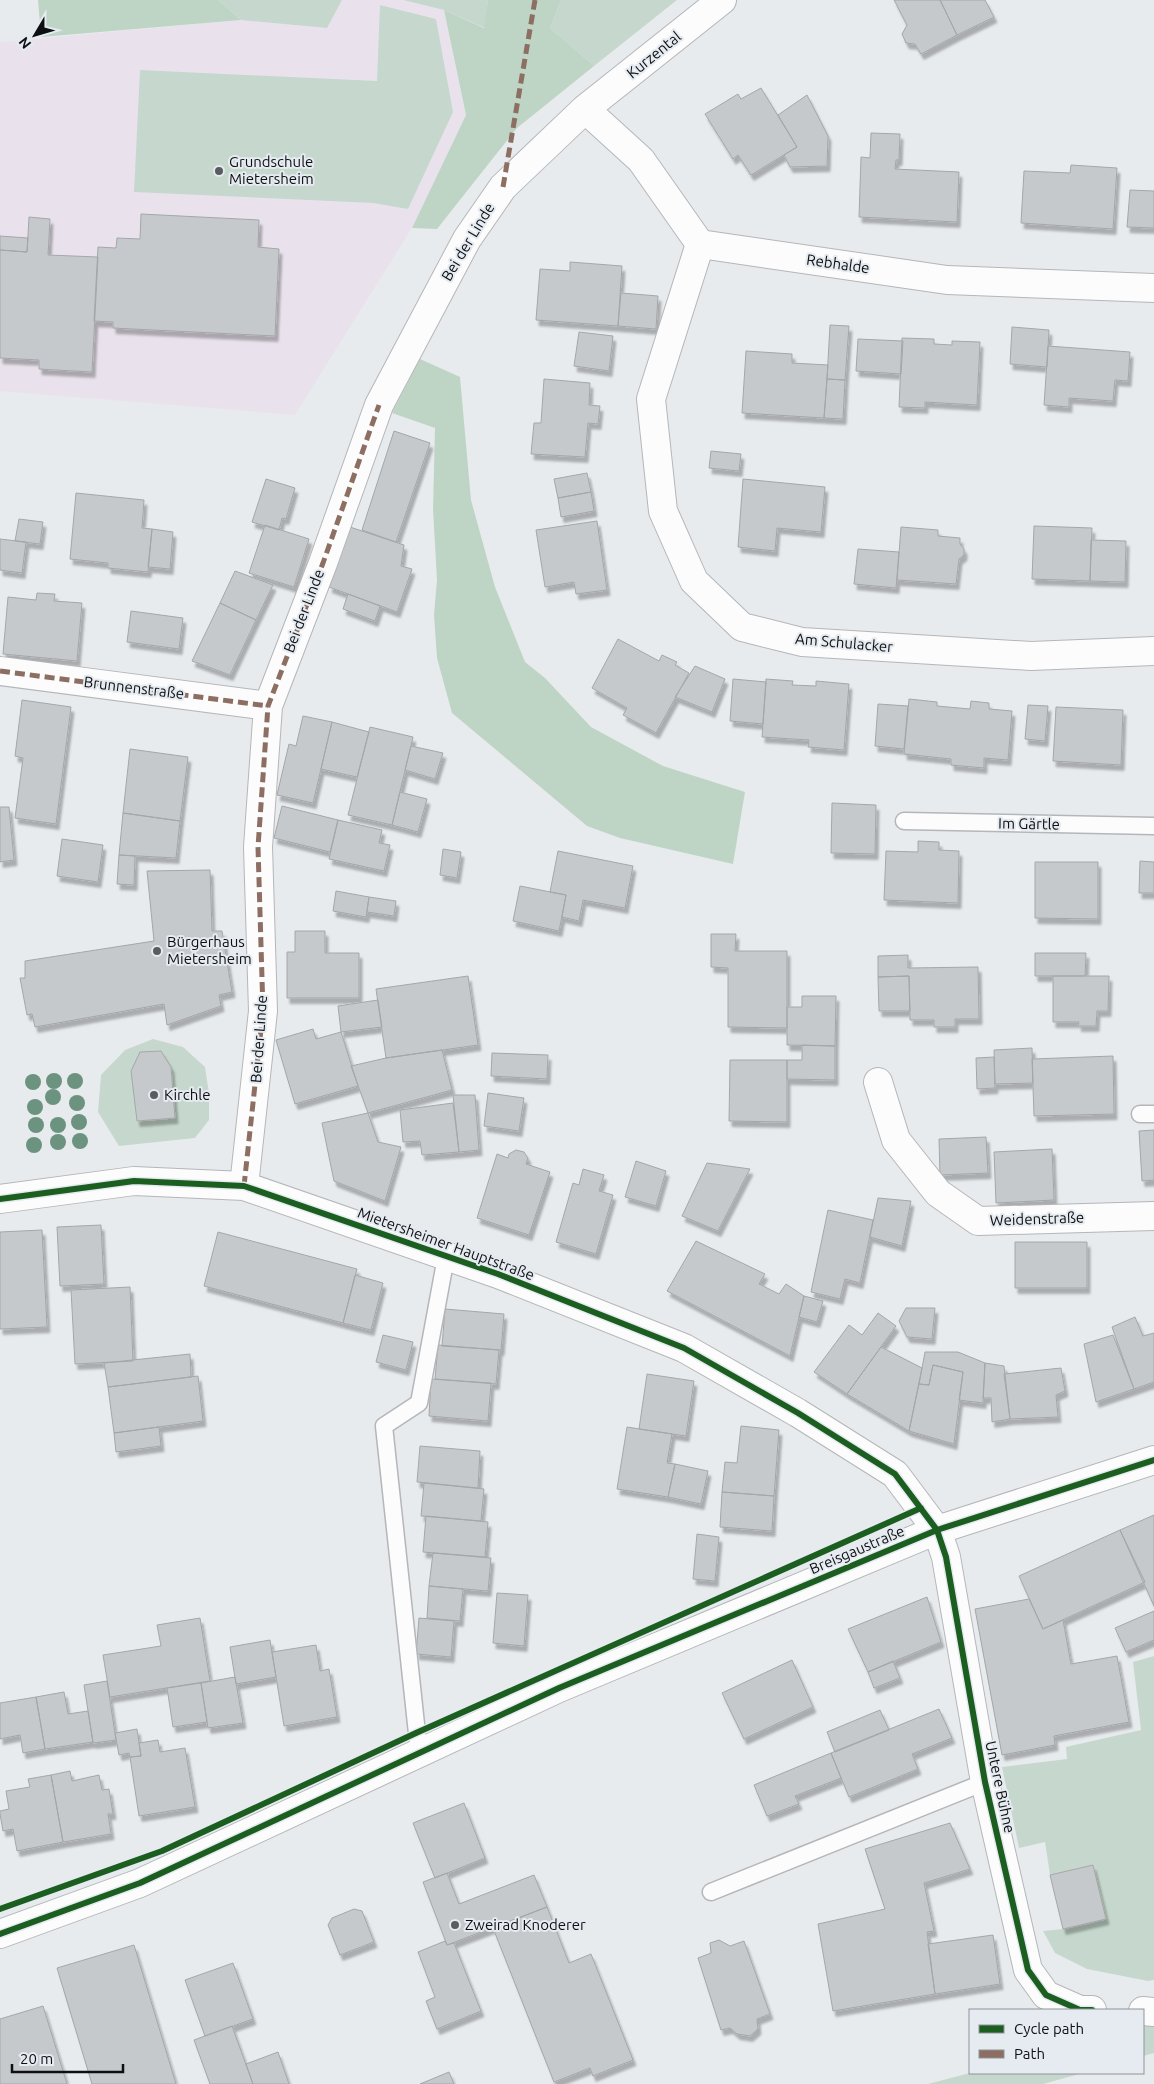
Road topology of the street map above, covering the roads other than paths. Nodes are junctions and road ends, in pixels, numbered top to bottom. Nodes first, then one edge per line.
1 (722, 0) edge
2 (586, 109) junction
3 (700, 244) junction
4 (1154, 288) edge
5 (1154, 651) edge
6 (0, 671) edge
7 (268, 706) junction
8 (904, 821) dead end
9 (1154, 826) edge
10 (878, 1082) dead end
11 (244, 1186) junction
12 (0, 1199) edge
13 (1154, 1216) edge
14 (446, 1257) junction
15 (1154, 1460) edge
16 (937, 1530) junction
17 (419, 1752) junction
18 (985, 1782) junction
19 (711, 1892) dead end
20 (0, 1934) edge
21 (1078, 2009) edge

1 - 2 street, Kurzental
2 - 3 street
2 - 7 street, Bei der Linde
3 - 4 street, Rebhalde
3 - 5 street, Am Schulacker
6 - 7 street, Brunnenstraße
7 - 11 street, Bei der Linde
8 - 9 lane, Im Gärtle
10 - 13 street, Weidenstraße
11 - 12 street, Mietersheimer Hauptstraße
11 - 14 street, Mietersheimer Hauptstraße
14 - 16 street, Mietersheimer Hauptstraße
14 - 17 lane
15 - 16 street, Breisgaustraße
16 - 17 street, Breisgaustraße
16 - 18 street, Untere Bühne
17 - 20 street, Breisgaustraße
18 - 19 lane, Untere Bühne
18 - 21 street, Untere Bühne

